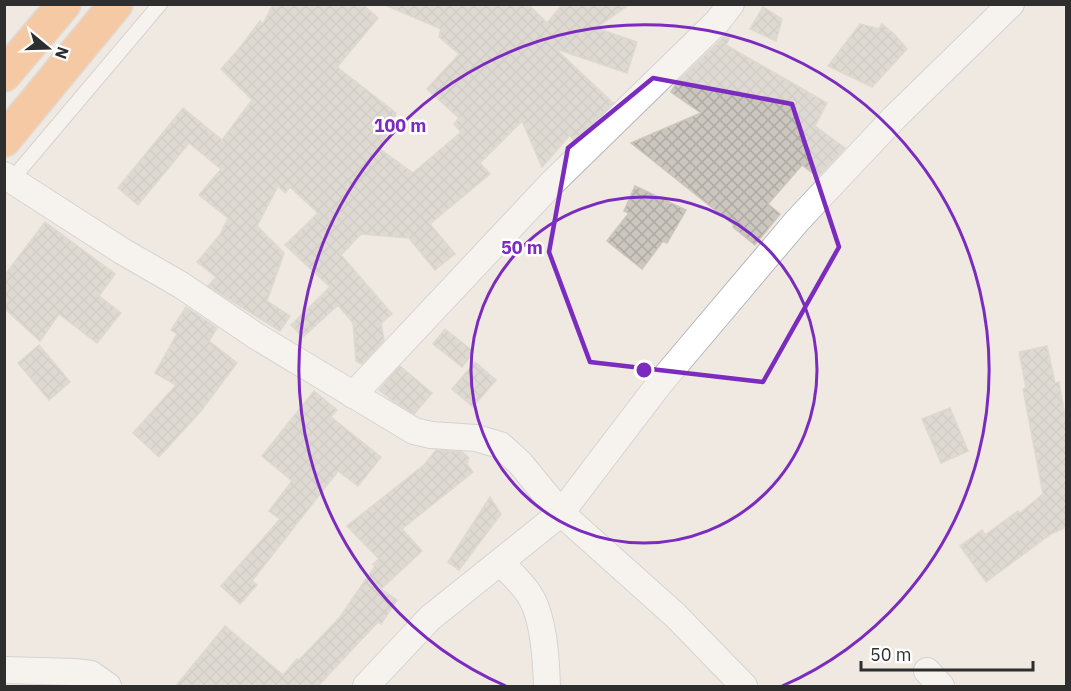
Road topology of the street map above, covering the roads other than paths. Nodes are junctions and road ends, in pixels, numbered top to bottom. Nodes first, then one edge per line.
1 (64, 4) edge
2 (116, 4) edge
3 (160, 4) edge
4 (731, 4) edge
5 (1011, 4) edge
6 (4, 75) edge
7 (4, 140) edge
8 (7, 181) edge
9 (353, 394) junction
10 (561, 513) junction
11 (501, 563) junction
12 (4, 670) edge
13 (108, 687) edge
14 (366, 687) edge
15 (548, 687) edge
16 (744, 687) edge

1 - 6 highway
2 - 7 highway
3 - 8 lane
4 - 9 street
5 - 10 street
8 - 9 street
9 - 10 street
10 - 11 street
10 - 16 street
11 - 14 street
11 - 15 street
12 - 13 street

